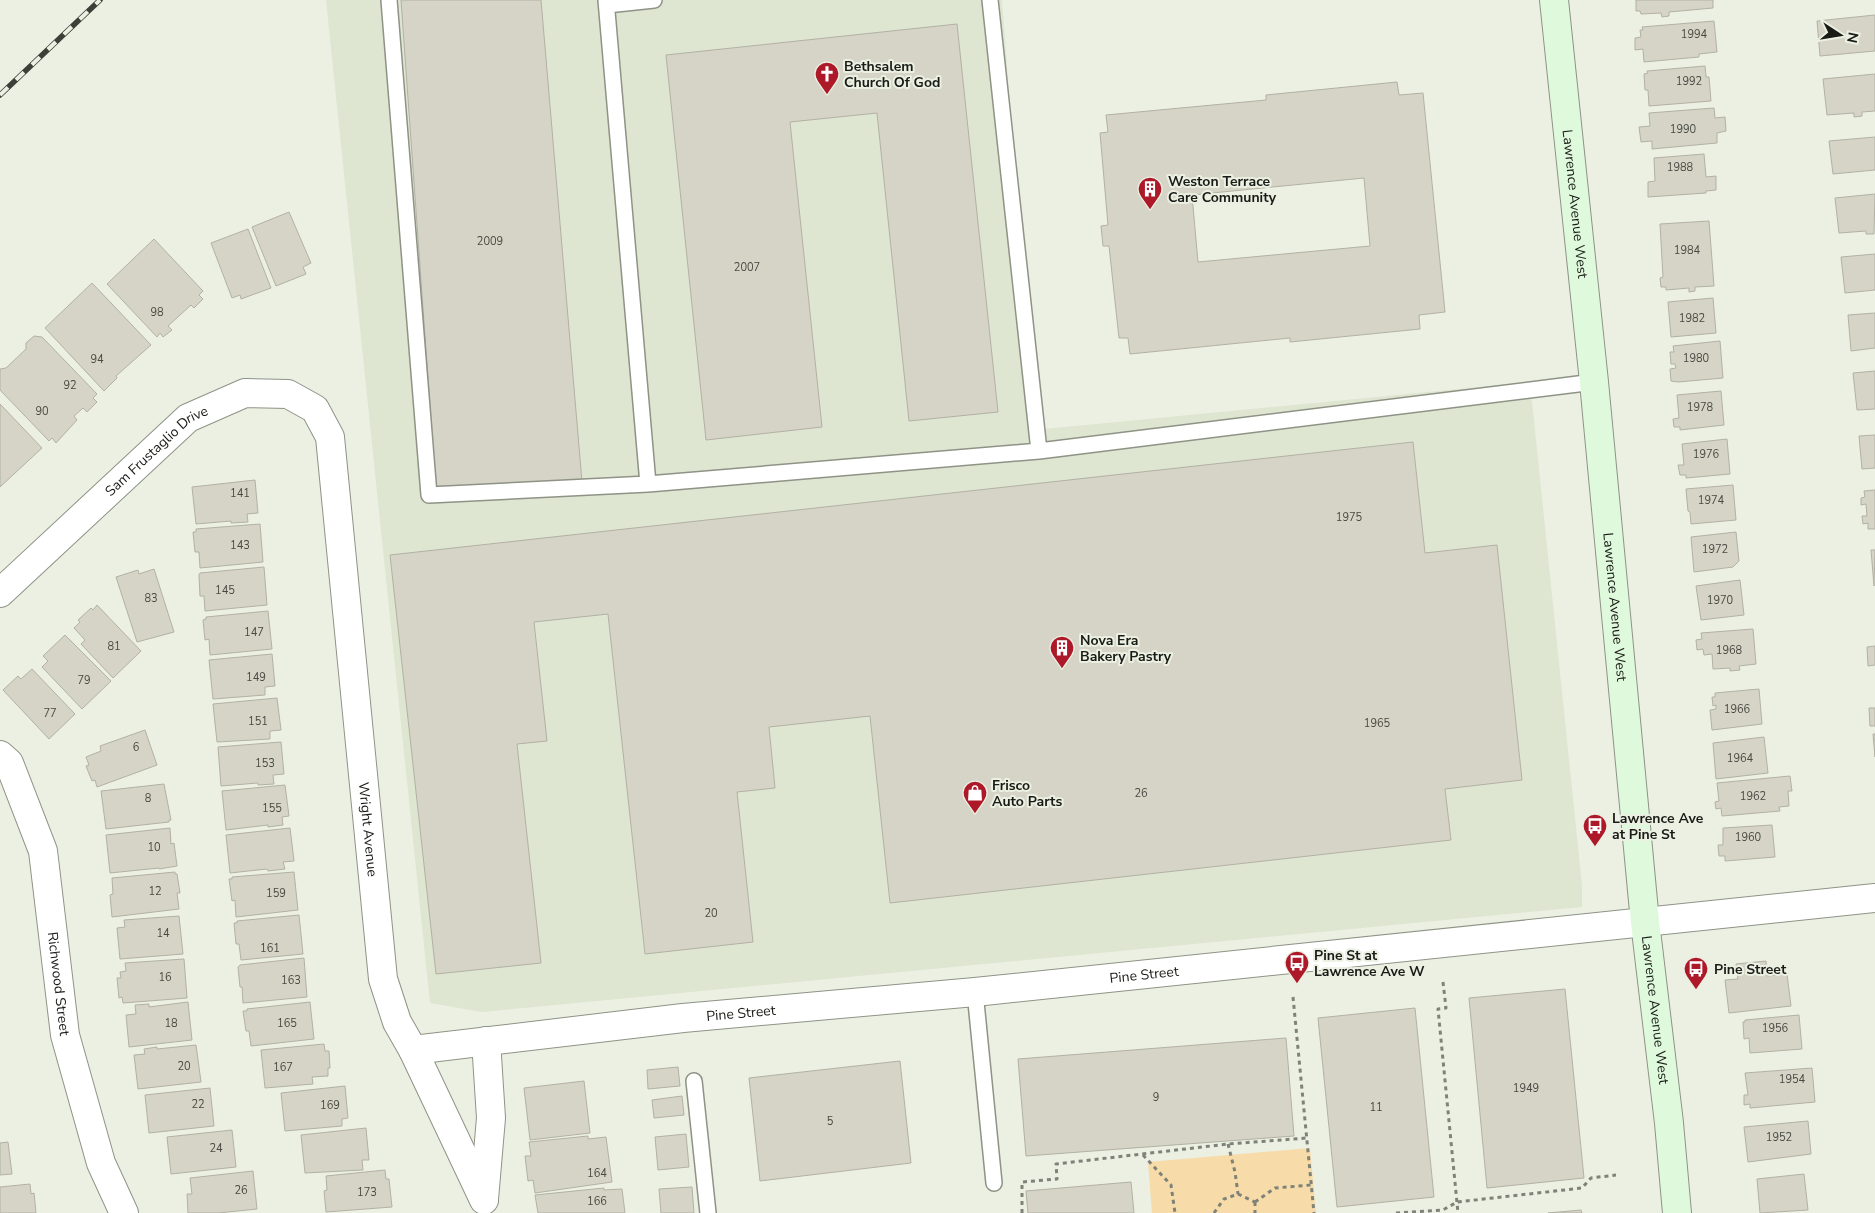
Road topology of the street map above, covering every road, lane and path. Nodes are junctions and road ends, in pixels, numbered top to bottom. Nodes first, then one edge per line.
1 (390, 0) edge
2 (654, 0) edge
3 (990, 0) edge
4 (1554, 0) edge
5 (607, 3) edge
6 (1594, 382) junction
7 (330, 437) joint
8 (1039, 451) junction
9 (648, 484) junction
10 (0, 593) edge
11 (0, 755) edge
12 (1875, 898) edge
13 (1645, 922) junction
14 (1443, 982) dead end
15 (975, 992) junction
16 (1293, 997) dead end
17 (486, 1041) junction
18 (412, 1050) junction
19 (694, 1081) dead end
20 (1307, 1138) junction
21 (1228, 1144) junction
22 (1142, 1155) junction
23 (1616, 1176) dead end
24 (994, 1183) dead end
25 (1311, 1185) junction
26 (1238, 1194) junction
27 (1255, 1202) junction
28 (1457, 1202) junction
29 (484, 1206) edge
30 (124, 1213) edge
31 (708, 1213) edge
32 (1022, 1213) edge
33 (1175, 1213) edge
34 (1214, 1213) edge
35 (1255, 1213) edge
36 (1314, 1213) edge
37 (1396, 1213) edge
38 (1458, 1213) edge
39 (1677, 1213) edge

1 - 9 lane
2 - 5 lane
3 - 8 lane
4 - 6 main road, Lawrence Avenue West
5 - 9 lane
6 - 8 lane
6 - 13 main road, Lawrence Avenue West
7 - 10 street, Sam Frustaglio Drive
7 - 18 street, Wright Avenue
8 - 9 lane
11 - 30 street, Richwood Street
12 - 13 street, Pine Street
13 - 15 street, Pine Street
13 - 39 main road, Lawrence Avenue West
14 - 28 path
15 - 17 street, Pine Street
15 - 24 lane
16 - 20 path
17 - 18 street, Pine Street
17 - 29 street, Wright Avenue
18 - 29 street, Wright Avenue
19 - 31 lane
20 - 21 path
20 - 25 path
21 - 22 path
21 - 26 path
22 - 32 path
22 - 33 path
23 - 28 path
25 - 27 path
25 - 36 path
26 - 27 path
26 - 34 path
27 - 35 path
28 - 37 path
28 - 38 path

